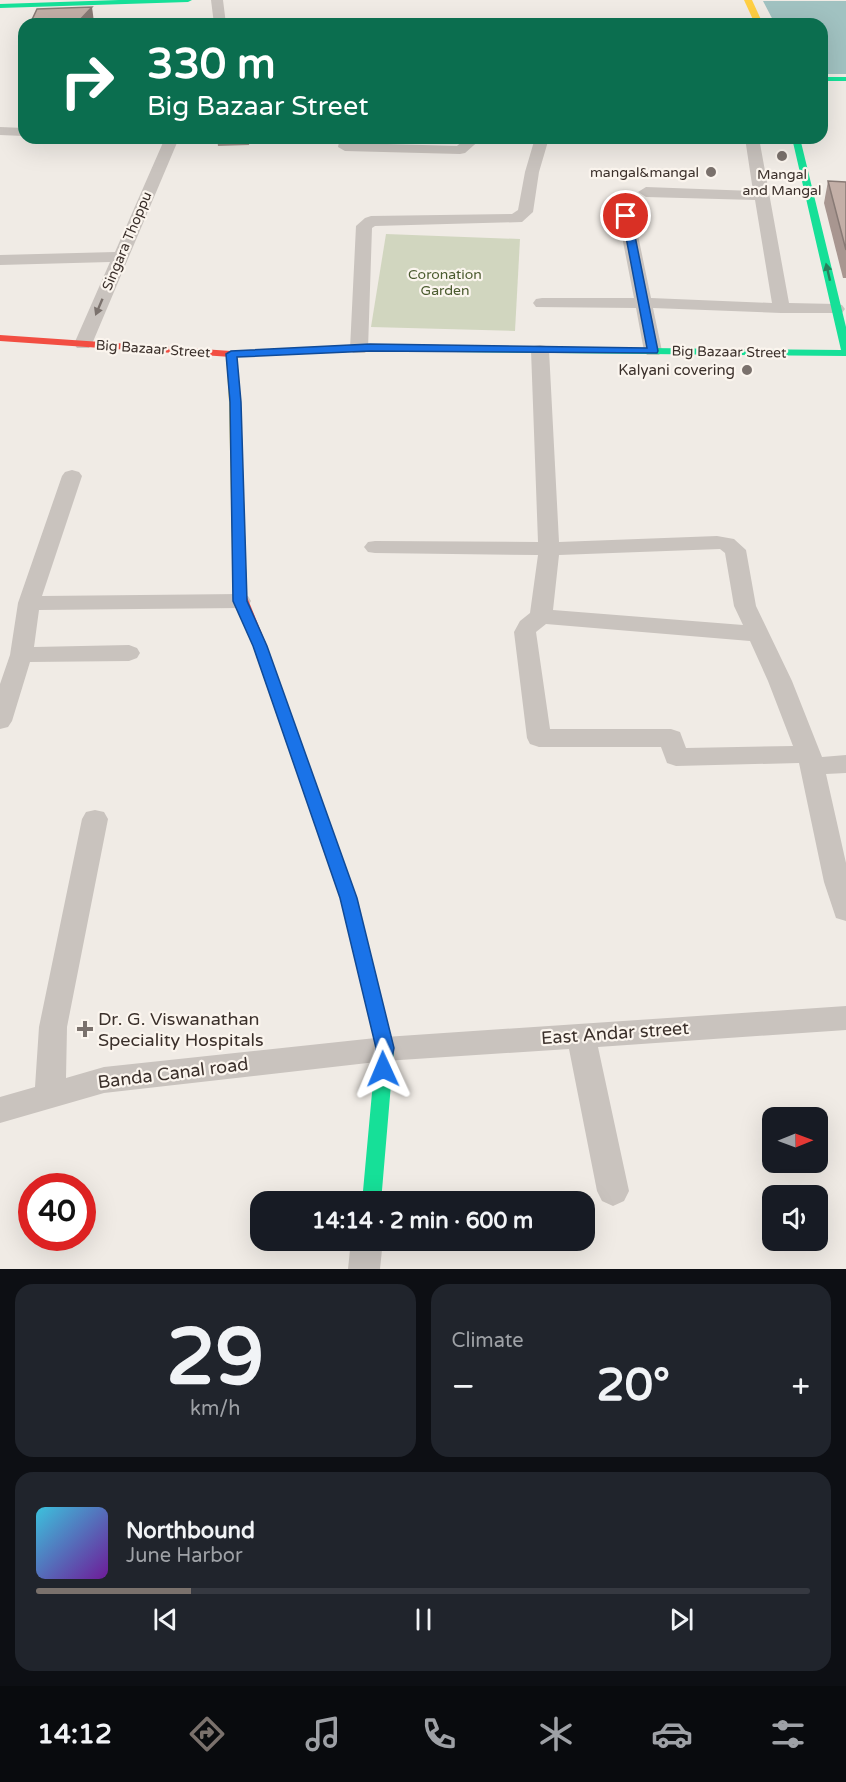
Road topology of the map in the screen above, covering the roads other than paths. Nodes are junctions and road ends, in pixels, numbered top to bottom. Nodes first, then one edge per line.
1 (188, 0) edge
2 (217, 0) edge
3 (748, 0) edge
4 (0, 6) edge
5 (219, 18) edge
6 (756, 18) edge
7 (828, 79) edge
8 (846, 79) edge
9 (2, 131) dead end
10 (18, 132) edge
11 (169, 144) edge
12 (346, 144) edge
13 (468, 144) edge
14 (540, 144) edge
15 (753, 144) edge
16 (797, 144) edge
17 (646, 192) dead end
18 (761, 196) junction
19 (626, 216) dead end
20 (120, 257) junction
21 (0, 260) edge
22 (542, 303) dead end
23 (643, 303) junction
24 (782, 308) junction
25 (836, 309) junction
26 (0, 338) edge
27 (83, 344) junction
28 (359, 349) junction
29 (540, 350) junction
30 (653, 351) junction
31 (846, 351) edge
32 (231, 354) junction
33 (72, 476) dead end
34 (375, 547) dead end
35 (549, 549) junction
36 (240, 601) junction
37 (29, 603) junction
38 (541, 616) junction
39 (758, 634) junction
40 (129, 653) dead end
41 (21, 656) junction
42 (7, 681) edge
43 (0, 721) edge
44 (811, 760) junction
45 (846, 764) edge
46 (95, 819) dead end
47 (846, 910) edge
48 (846, 1018) edge
49 (580, 1035) junction
50 (385, 1048) junction
51 (50, 1096) junction
52 (0, 1110) edge
53 (371, 1191) edge
54 (613, 1191) dead end
55 (366, 1251) edge
56 (364, 1269) edge

1 - 4 street
2 - 5 street
3 - 6 street
7 - 8 street
9 - 10 street
11 - 20 street, Singara Thoppu
12 - 13 street
14 - 28 street
15 - 18 street
25 -> 16 street
17 - 18 street
18 - 24 street
19 - 23 street
20 - 21 street
20 -> 27 street, Singara Thoppu
22 - 23 street
23 - 24 street
23 - 30 street
24 - 25 street
25 - 31 street
26 - 27 street, Big Bazaar Street
27 - 32 street, Big Bazaar Street
28 - 29 street, Big Bazaar Street
28 - 32 street, Big Bazaar Street
29 - 30 street, Big Bazaar Street
29 - 35 street
30 - 31 street, Big Bazaar Street
32 - 36 street
33 - 37 street
34 - 35 street
35 - 38 street
35 - 39 street
36 - 37 street
36 - 50 street
37 - 41 street
38 - 39 street
38 - 44 street
39 - 44 street
40 - 41 street
41 - 42 street
42 - 43 street
44 - 45 street
44 - 47 street
46 - 51 street
48 - 49 street, East Andar street
49 - 50 street, East Andar street
49 - 54 street
50 - 51 street, Banda Canal road
50 - 53 street
51 - 52 street, Banda Canal road
55 - 56 street

